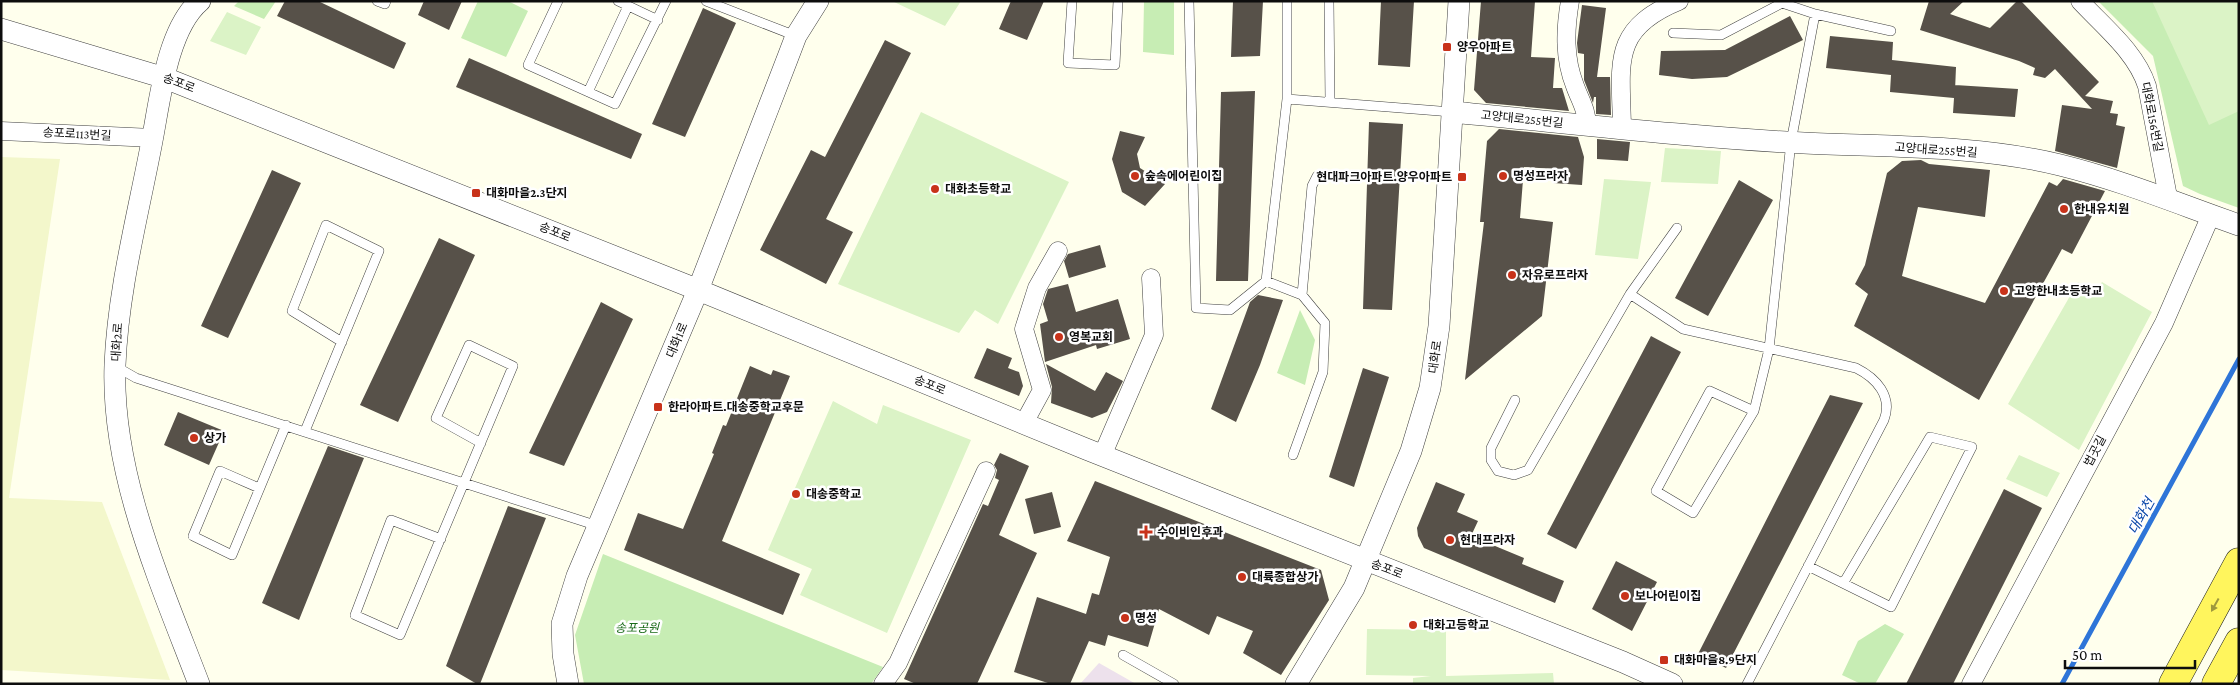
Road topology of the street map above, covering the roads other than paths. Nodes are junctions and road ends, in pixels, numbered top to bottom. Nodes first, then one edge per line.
1 (200, 1) edge
2 (377, 1) edge
3 (386, 1) edge
4 (558, 1) edge
5 (618, 1) edge
6 (666, 1) edge
7 (706, 1) edge
8 (818, 1) edge
9 (1072, 1) edge
10 (1118, 1) edge
11 (1189, 1) edge
12 (1286, 1) edge
13 (1329, 1) edge
14 (1459, 1) edge
15 (1570, 1) edge
16 (1679, 1) edge
17 (2080, 1) edge
18 (1657, 5) edge
19 (628, 6) junction
20 (1815, 14) junction
21 (658, 20) junction
22 (1, 29) edge
23 (1891, 31) dead end
24 (1673, 33) dead end
25 (796, 36) junction
26 (165, 78) junction
27 (588, 92) junction
28 (1287, 99) junction
29 (1330, 102) junction
30 (1452, 112) junction
31 (1586, 126) junction
32 (1622, 128) junction
33 (1, 131) edge
34 (152, 138) junction
35 (1791, 142) junction
36 (1317, 176) dead end
37 (2168, 197) junction
38 (2212, 215) junction
39 (2239, 225) edge
40 (1677, 228) dead end
41 (1058, 251) dead end
42 (1151, 278) dead end
43 (1266, 281) junction
44 (698, 290) junction
45 (1630, 294) junction
46 (1302, 295) junction
47 (342, 342) junction
48 (1769, 349) junction
49 (115, 366) junction
50 (1515, 400) dead end
51 (1754, 411) junction
52 (1024, 423) junction
53 (286, 425) junction
54 (305, 431) junction
55 (481, 443) junction
56 (1293, 455) dead end
57 (1102, 456) junction
58 (986, 471) dead end
59 (464, 482) junction
60 (259, 488) junction
61 (598, 526) junction
62 (441, 539) junction
63 (1366, 561) junction
64 (2239, 562) edge
65 (1808, 566) junction
66 (1844, 582) junction
67 (2239, 642) edge
68 (1123, 655) dead end
69 (199, 684) edge
70 (568, 684) edge
71 (883, 684) edge
72 (1174, 684) edge
73 (1296, 684) edge
74 (1672, 684) edge
75 (1747, 684) edge
76 (1971, 684) edge
77 (2172, 684) edge
78 (2216, 684) edge

1 - 26 street, 대화2로
2 - 3 lane
4 - 27 lane
5 - 19 lane
6 - 21 lane
7 - 25 lane
8 - 25 street, 대화1로
9 - 10 lane
11 - 43 lane
12 - 28 lane
13 - 29 lane
14 - 30 street, 대화로
15 - 31 street
16 - 18 street
17 - 37 street, 대화로156번길
18 - 32 street
19 - 21 lane
19 - 27 lane
20 - 23 lane
20 - 24 lane
20 - 35 lane
21 - 27 lane
22 - 26 street, 송포로
25 - 44 street, 대화1로
26 - 34 street, 대화2로
26 - 44 street, 송포로
28 - 29 lane
28 - 43 lane
29 - 30 lane
30 - 31 street, 고양대로255번길
30 - 63 street, 대화로
31 - 32 street, 고양대로255번길
32 - 35 street, 고양대로255번길
33 - 34 street, 송포로113번길
34 - 49 street, 대화2로
35 - 37 street, 고양대로255번길
35 - 48 lane
36 - 46 lane
37 - 38 street, 고양대로255번길
38 - 39 street, 고양대로255번길
38 - 76 street, 법곳길
40 - 45 lane
41 - 52 street
42 - 57 street
43 - 46 lane
44 - 52 street, 송포로
44 - 61 street, 대화1로
45 - 48 lane
45 - 50 lane
46 - 56 lane
47 - 47 lane
47 - 54 lane
48 - 51 lane
48 - 65 lane
49 - 53 lane
49 - 69 street, 대화2로
51 - 51 lane
52 - 57 street, 송포로
53 - 54 lane
53 - 60 lane
54 - 59 lane
55 - 55 lane
55 - 59 lane
57 - 63 street, 송포로
58 - 71 street
59 - 61 lane
59 - 62 lane
60 - 60 lane
61 - 70 street, 대화1로
62 - 62 lane
63 - 73 street, 대화로
63 - 74 street, 송포로
64 -> 77 main road
65 - 66 lane
65 - 75 lane
66 - 66 lane
67 - 78 main road
68 - 72 lane

